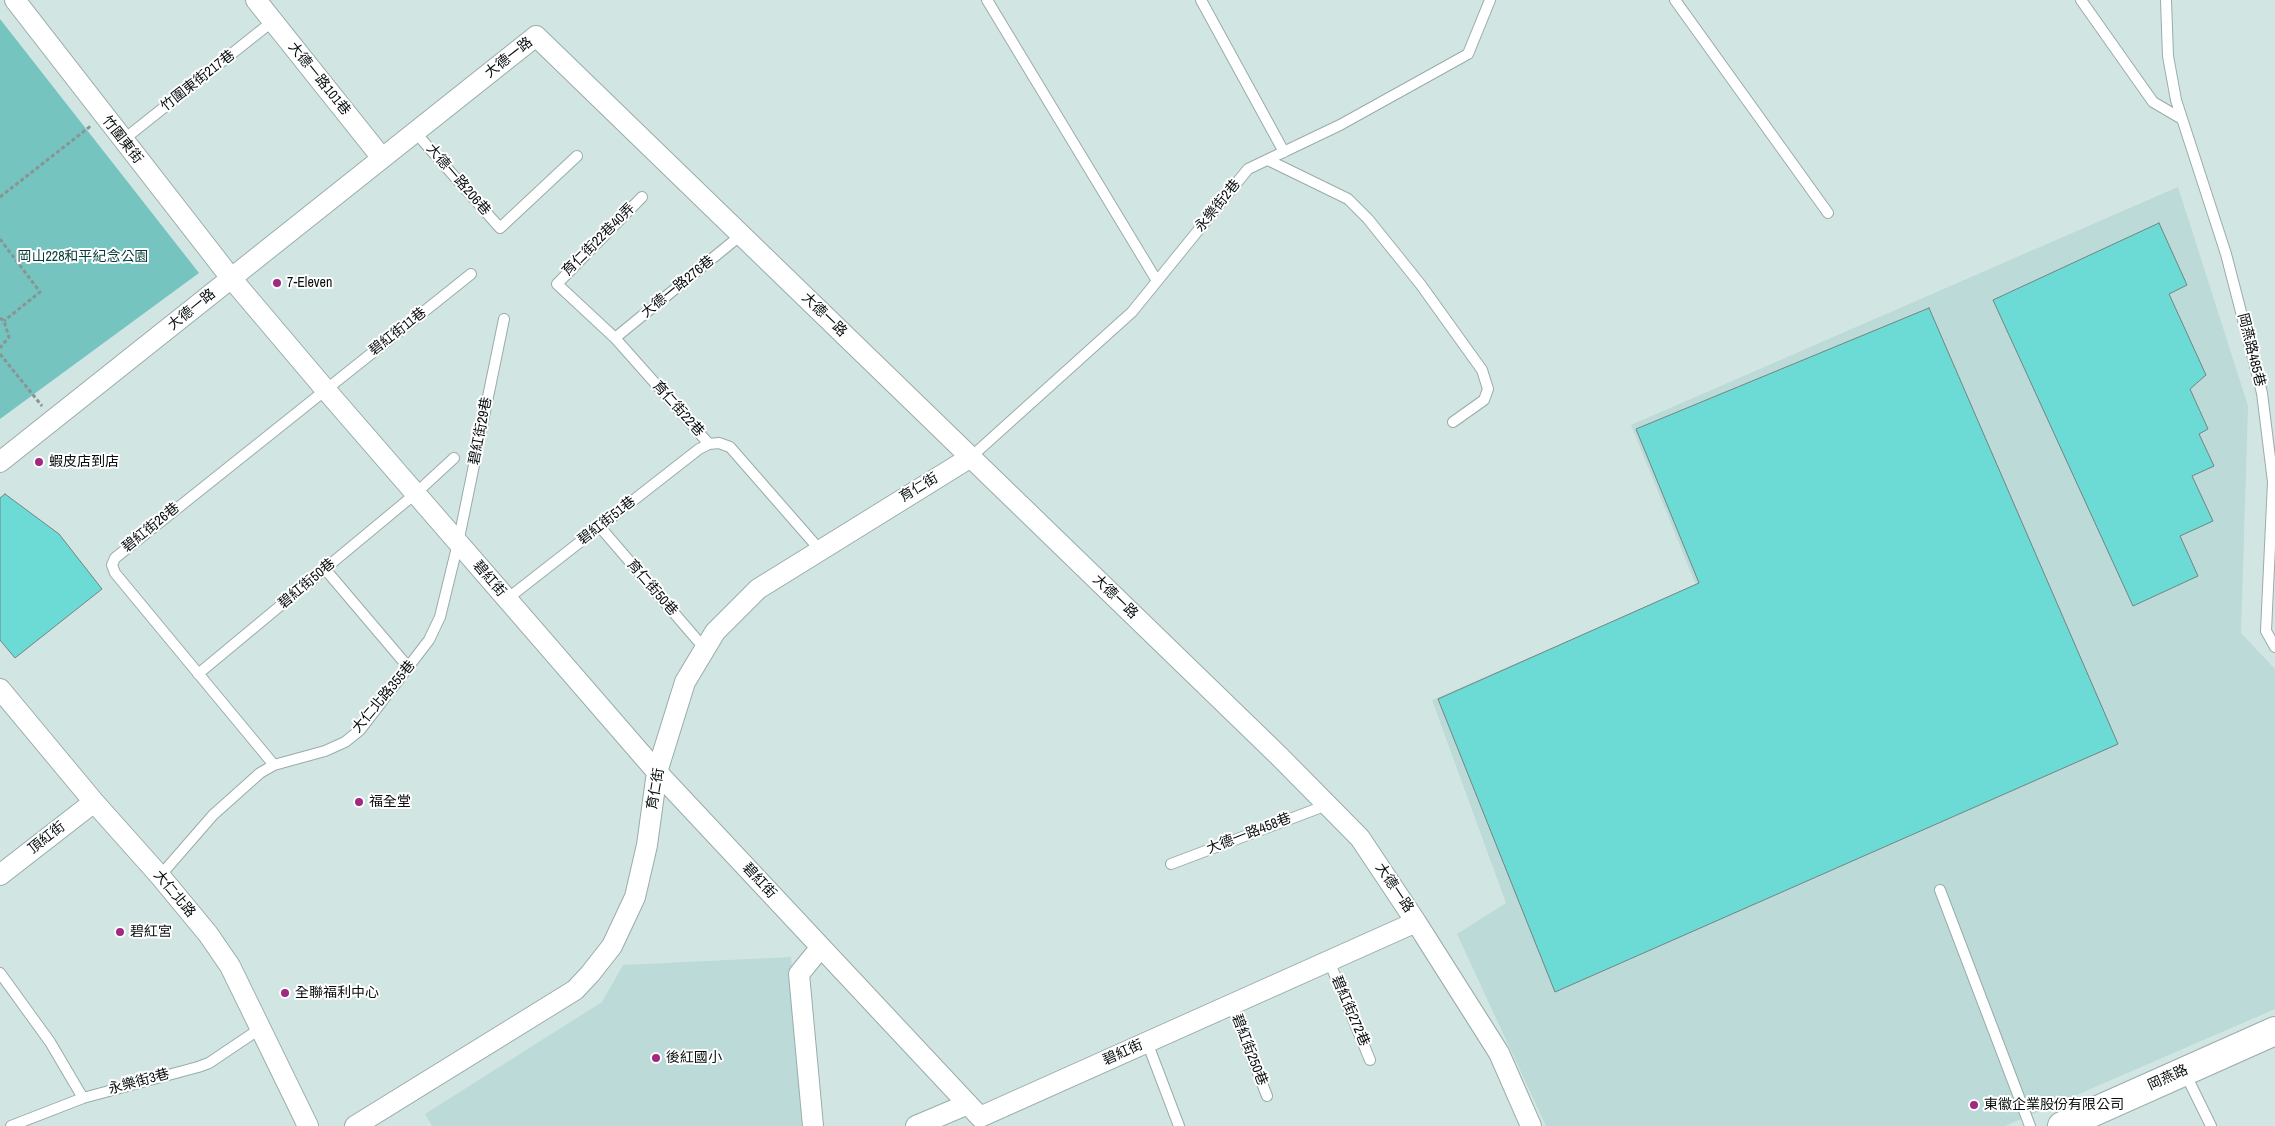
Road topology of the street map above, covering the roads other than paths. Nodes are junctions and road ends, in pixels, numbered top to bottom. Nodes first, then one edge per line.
1 (15, 0) edge
2 (256, 0) edge
3 (988, 0) edge
4 (1201, 0) edge
5 (1490, 0) edge
6 (1675, 0) edge
7 (2081, 0) edge
8 (2166, 0) edge
9 (273, 21) junction
10 (2182, 119) junction
11 (415, 132) junction
12 (122, 140) junction
13 (1284, 152) junction
14 (577, 156) dead end
15 (382, 158) junction
16 (1268, 160) junction
17 (642, 197) dead end
18 (1828, 213) dead end
19 (741, 235) junction
20 (471, 274) dead end
21 (231, 278) junction
22 (1157, 281) junction
23 (556, 284) joint
24 (504, 319) dead end
25 (615, 338) junction
26 (325, 389) junction
27 (1453, 422) dead end
28 (709, 444) junction
29 (971, 457) junction
30 (454, 458) dead end
31 (0, 462) edge
32 (416, 494) junction
33 (600, 527) junction
34 (458, 543) junction
35 (820, 550) junction
36 (325, 569) junction
37 (507, 599) junction
38 (2275, 647) edge
39 (705, 649) junction
40 (409, 668) junction
41 (198, 674) junction
42 (0, 689) edge
43 (274, 765) junction
44 (657, 772) junction
45 (94, 802) junction
46 (1327, 804) junction
47 (1170, 864) dead end
48 (0, 875) edge
49 (160, 876) junction
50 (1940, 890) dead end
51 (1416, 922) junction
52 (821, 947) junction
53 (1329, 961) junction
54 (0, 974) edge
55 (1231, 1004) junction
56 (261, 1028) junction
57 (2275, 1031) edge
58 (1148, 1042) junction
59 (1370, 1060) dead end
60 (2184, 1071) junction
61 (1267, 1096) dead end
62 (83, 1098) junction
63 (968, 1104) junction
64 (11, 1126) edge
65 (308, 1126) edge
66 (355, 1126) edge
67 (813, 1126) edge
68 (916, 1126) edge
69 (1178, 1126) edge
70 (1532, 1126) edge
71 (2030, 1126) edge
72 (2062, 1126) edge
73 (2211, 1126) edge

1 - 12 street, 竹圍東街
2 - 9 street, 大德一路101巷
3 - 22 lane
4 - 13 lane
5 - 13 lane, 永樂街2巷
6 - 18 lane
7 - 10 lane
8 - 10 lane, 岡燕路485巷
9 - 12 lane, 竹圍東街217巷
9 - 15 street, 大德一路101巷
10 - 38 lane, 岡燕路485巷
11 - 14 lane, 大德一路206巷
11 - 15 street, 大德一路
11 - 19 street, 大德一路
12 - 21 street, 竹圍東街
13 - 16 lane, 永樂街2巷
15 - 21 street, 大德一路
16 - 22 lane, 永樂街2巷
16 - 27 lane
17 - 23 lane, 育仁街22巷40弄
19 - 25 lane, 大德一路276巷
19 - 29 street, 大德一路
20 - 26 lane, 碧紅街11巷
21 - 26 street, 碧紅街
21 - 31 street, 大德一路
22 - 29 lane, 永樂街2巷
23 - 25 lane, 育仁街22巷
24 - 34 lane, 碧紅街29巷
25 - 28 lane, 育仁街22巷
26 - 32 street, 碧紅街
26 - 41 lane, 碧紅街26巷
28 - 33 lane, 碧紅街51巷
28 - 35 lane, 育仁街22巷
29 - 35 street, 育仁街
29 - 46 street, 大德一路
30 - 32 lane, 碧紅街50巷
32 - 34 street, 碧紅街
32 - 36 lane, 碧紅街50巷
33 - 37 lane, 碧紅街51巷
33 - 39 lane, 育仁街50巷
34 - 37 street, 碧紅街
34 - 40 lane, 大仁北路355巷
35 - 39 street, 育仁街
36 - 40 lane
36 - 41 lane, 碧紅街50巷
37 - 44 street, 碧紅街
39 - 44 street, 育仁街
40 - 43 lane, 大仁北路355巷
41 - 43 lane, 碧紅街26巷
42 - 45 street, 大仁北路
43 - 49 lane, 大仁北路355巷
44 - 52 street, 碧紅街
44 - 66 street, 育仁街
45 - 48 street, 頂紅街
45 - 49 street, 大仁北路
46 - 47 lane, 大德一路458巷
46 - 51 street, 大德一路
49 - 56 street, 大仁北路
50 - 71 lane
51 - 53 street, 碧紅街
51 - 70 street, 大德一路
52 - 63 street, 碧紅街
52 - 67 street
53 - 55 street, 碧紅街
53 - 59 lane, 碧紅街272巷
54 - 62 lane
55 - 58 street, 碧紅街
55 - 61 lane, 碧紅街250巷
56 - 62 lane, 永樂街3巷
56 - 65 street, 大仁北路
57 - 60 street, 岡燕路
58 - 63 street, 碧紅街
58 - 69 lane
60 - 72 street, 岡燕路
60 - 73 lane
62 - 64 lane, 永樂街3巷
63 - 68 street

